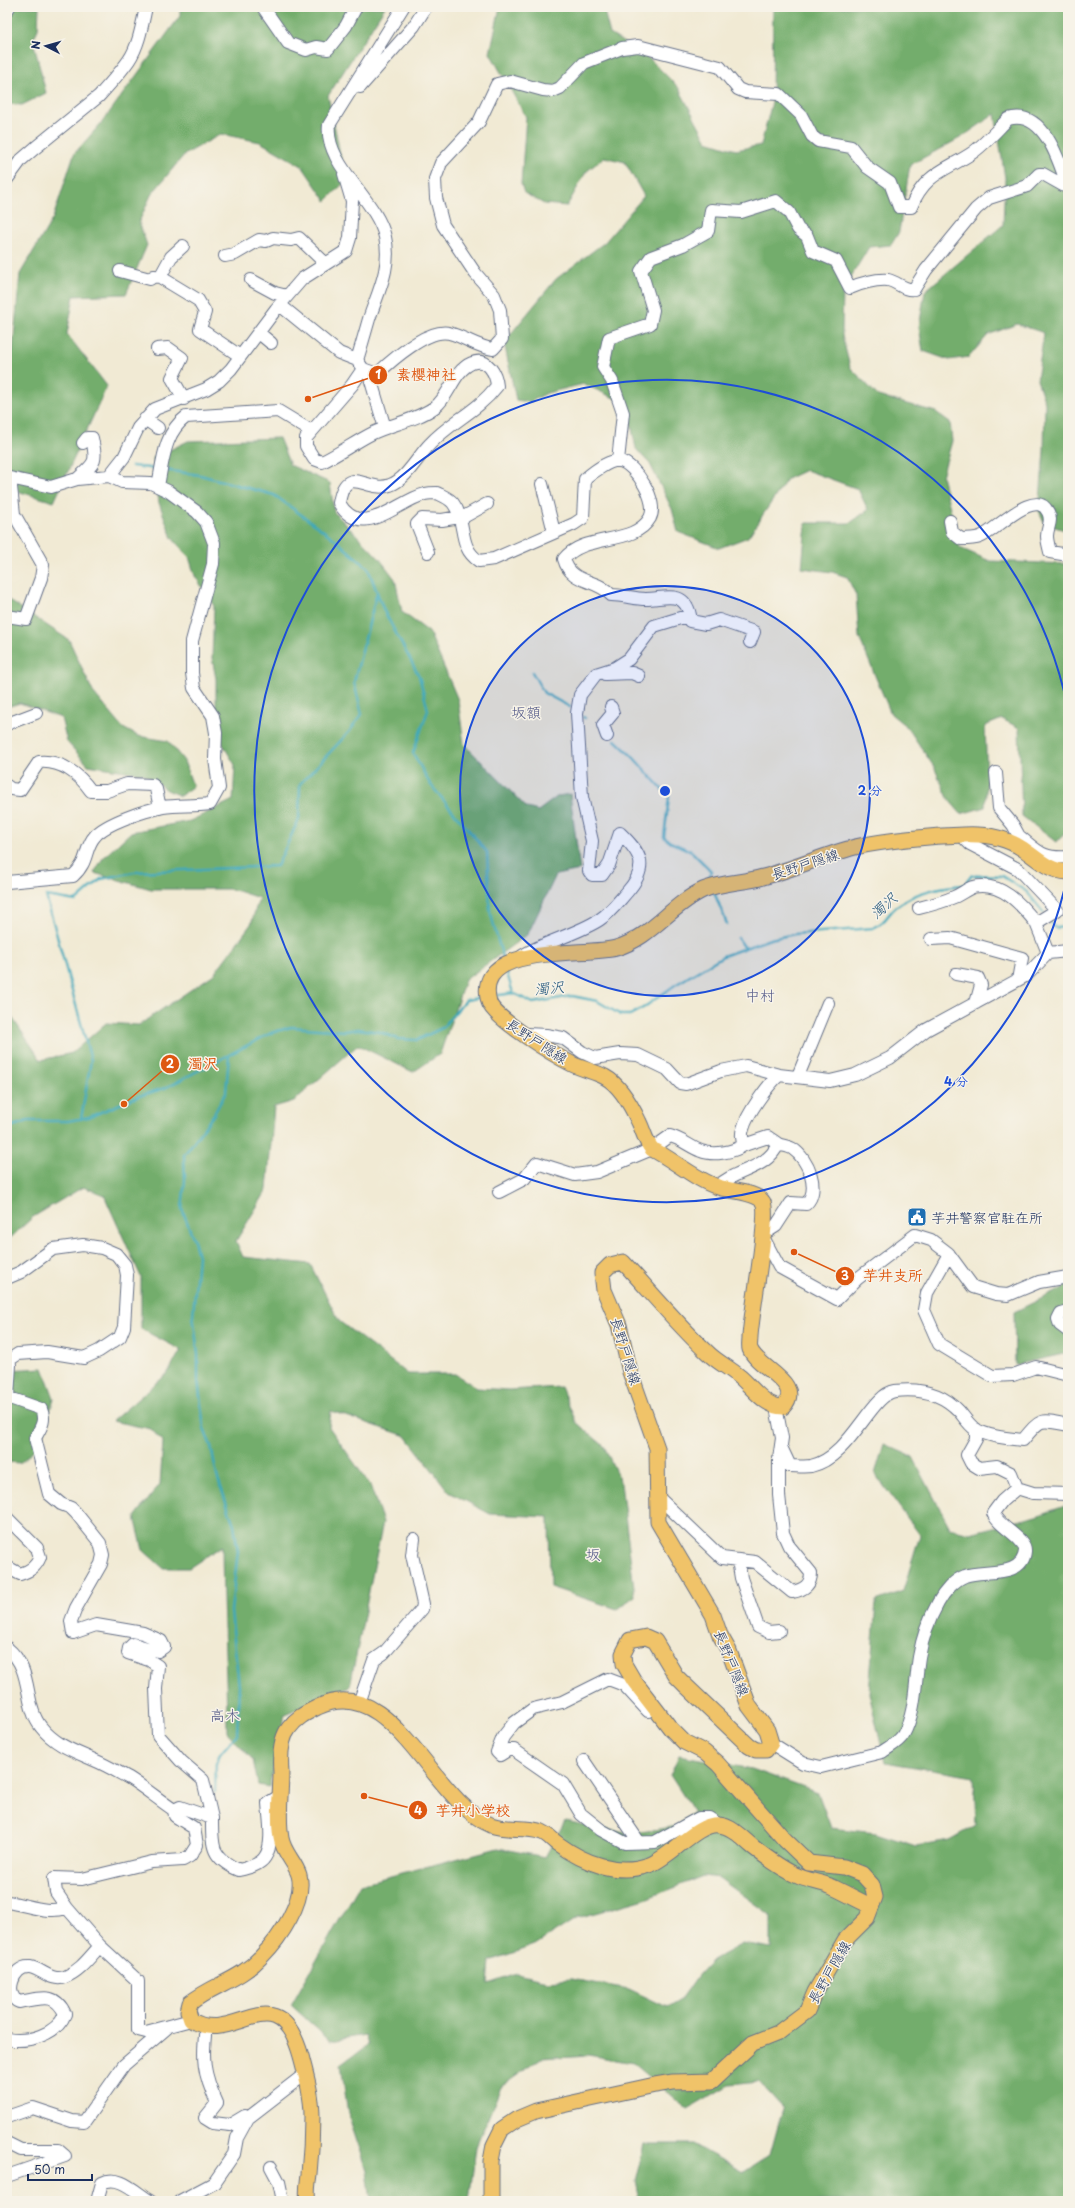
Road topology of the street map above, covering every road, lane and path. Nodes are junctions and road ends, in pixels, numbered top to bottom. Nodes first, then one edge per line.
1 (9, 7) edge
2 (146, 7) edge
3 (263, 7) edge
4 (356, 7) edge
5 (403, 7) edge
6 (426, 7) edge
7 (7, 10) edge
8 (345, 100) junction
9 (342, 166) junction
10 (7, 179) edge
11 (1068, 188) edge
12 (183, 246) dead end
13 (225, 256) dead end
14 (325, 263) junction
15 (120, 271) dead end
16 (160, 277) junction
17 (251, 280) dead end
18 (283, 300) junction
19 (259, 333) junction
20 (272, 342) dead end
21 (157, 349) dead end
22 (240, 356) junction
23 (363, 367) junction
24 (184, 399) junction
25 (145, 420) junction
26 (158, 428) dead end
27 (385, 428) junction
28 (311, 431) junction
29 (83, 443) dead end
30 (618, 461) junction
31 (109, 476) junction
32 (77, 479) junction
33 (542, 484) dead end
34 (158, 486) junction
35 (487, 504) dead end
36 (11, 511) edge
37 (459, 518) junction
38 (950, 521) dead end
39 (554, 532) junction
40 (428, 552) dead end
41 (1068, 555) edge
42 (690, 615) junction
43 (7, 616) edge
44 (750, 642) dead end
45 (600, 673) junction
46 (639, 676) dead end
47 (611, 707) dead end
48 (36, 713) dead end
49 (7, 724) edge
50 (607, 736) dead end
51 (996, 773) dead end
52 (7, 786) edge
53 (160, 808) junction
54 (961, 835) junction
55 (1015, 839) junction
56 (1068, 857) edge
57 (1068, 872) edge
58 (7, 882) edge
59 (919, 908) dead end
60 (1043, 919) junction
61 (931, 939) dead end
62 (1068, 951) edge
63 (1048, 953) junction
64 (512, 962) junction
65 (956, 974) dead end
66 (1018, 980) junction
67 (828, 1003) dead end
68 (976, 1003) junction
69 (527, 1034) junction
70 (778, 1075) junction
71 (798, 1076) junction
72 (778, 1144) junction
73 (744, 1145) junction
74 (652, 1149) junction
75 (717, 1187) junction
76 (499, 1192) dead end
77 (762, 1236) junction
78 (949, 1254) junction
79 (1068, 1277) edge
80 (7, 1278) edge
81 (1068, 1311) edge
82 (1068, 1331) edge
83 (8, 1360) edge
84 (1068, 1375) edge
85 (7, 1397) edge
86 (776, 1407) junction
87 (1068, 1425) edge
88 (976, 1429) junction
89 (781, 1447) junction
90 (1017, 1488) junction
91 (1068, 1494) edge
92 (657, 1496) junction
93 (7, 1518) edge
94 (414, 1539) dead end
95 (738, 1560) junction
96 (7, 1567) edge
97 (779, 1632) dead end
98 (7, 1648) edge
99 (359, 1703) junction
100 (665, 1722) junction
101 (771, 1743) junction
102 (584, 1761) dead end
103 (281, 1795) junction
104 (174, 1810) junction
105 (212, 1818) junction
106 (718, 1824) junction
107 (639, 1842) junction
108 (7, 1902) edge
109 (871, 1906) junction
110 (67, 1908) junction
111 (100, 1946) junction
112 (191, 2020) junction
113 (173, 2024) junction
114 (206, 2026) junction
115 (7, 2039) edge
116 (305, 2074) junction
117 (7, 2117) edge
118 (248, 2118) junction
119 (7, 2143) edge
120 (271, 2167) dead end
121 (7, 2176) edge
122 (97, 2201) edge
123 (150, 2201) edge
124 (180, 2201) edge
125 (283, 2201) edge
126 (308, 2201) edge
127 (491, 2201) edge

1 - 7 street
2 - 10 street
3 - 4 street
5 - 8 street
6 - 8 street
8 - 9 street
9 - 14 street
9 - 23 street
11 - 23 street
11 - 30 street
12 - 16 street
13 - 14 street
14 - 18 street
15 - 16 street
16 - 22 street
17 - 18 street
18 - 19 street
18 - 23 street
19 - 20 street
19 - 22 street
21 - 24 street
22 - 24 street
23 - 27 street
23 - 28 street
24 - 25 street
25 - 26 street
25 - 31 street
27 - 28 street
27 - 37 street
28 - 34 street
29 - 32 street
30 - 39 street
30 - 42 street
31 - 32 street
31 - 34 street
32 - 36 street
33 - 39 street
34 - 53 street
35 - 37 street
36 - 43 street
37 - 39 street
37 - 40 street
38 - 41 street
42 - 44 street
42 - 45 street
45 - 46 street
45 - 64 street
47 - 50 street
48 - 49 street
51 - 55 street
52 - 53 street
53 - 58 street
54 - 55 main road, 長野戸隠線
54 - 60 street
54 - 64 main road, 長野戸隠線
55 - 56 street
55 - 57 main road, 長野戸隠線
59 - 60 street
60 - 63 street
61 - 66 street
62 - 63 street
63 - 66 street
64 - 69 main road, 長野戸隠線
65 - 68 street
66 - 68 street
67 - 71 street
68 - 71 street
69 - 70 street
69 - 74 main road, 長野戸隠線
70 - 71 street
70 - 73 street
72 - 73 street
72 - 75 street
72 - 77 street
73 - 74 street
74 - 75 main road
74 - 76 street
75 - 77 main road
77 - 78 street
77 - 86 main road
78 - 79 street
78 - 84 street
80 - 83 street
81 - 82 street
83 - 85 street
85 - 105 street
86 - 89 street
86 - 92 main road, 長野戸隠線
87 - 88 street
88 - 89 street
88 - 90 street
89 - 95 street
90 - 91 street
90 - 101 street
92 - 95 street
92 - 101 main road, 長野戸隠線
93 - 96 street
94 - 99 street
95 - 97 street
98 - 104 street
99 - 103 main road
99 - 106 main road
100 - 101 main road, 長野戸隠線
100 - 107 street
100 - 109 main road, 長野戸隠線
102 - 107 street
103 - 105 street
103 - 112 main road
104 - 105 street
104 - 110 street
106 - 107 street
106 - 109 main road
108 - 110 street
109 - 127 main road, 長野戸隠線
110 - 111 street
111 - 113 street
111 - 115 street
112 - 113 street
112 - 114 main road
113 - 117 street
114 - 116 main road
114 - 118 street
116 - 118 street
116 - 126 main road
118 - 124 street
119 - 121 street
120 - 125 street
122 - 123 street

